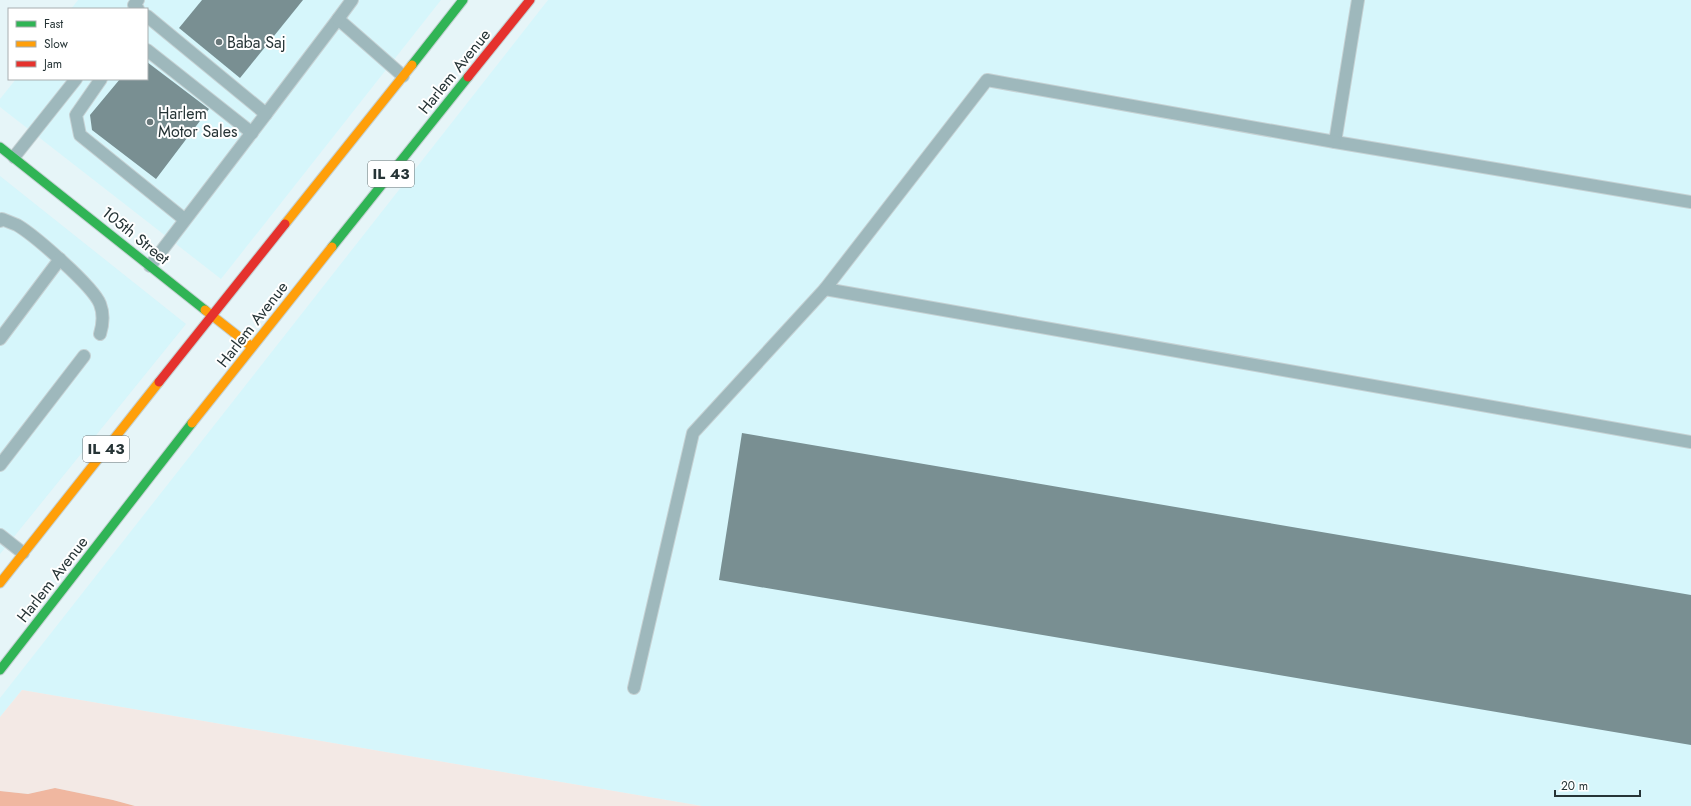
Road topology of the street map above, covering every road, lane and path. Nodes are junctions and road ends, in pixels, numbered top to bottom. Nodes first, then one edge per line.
1 (352, 0) edge
2 (463, 0) edge
3 (530, 0) edge
4 (1358, 0) edge
5 (148, 17) edge
6 (338, 19) junction
7 (148, 51) edge
8 (403, 76) junction
9 (75, 80) edge
10 (100, 80) edge
11 (266, 114) junction
12 (252, 133) junction
13 (1335, 142) junction
14 (0, 147) edge
15 (14, 157) junction
16 (1691, 202) edge
17 (184, 219) junction
18 (0, 221) edge
19 (60, 259) junction
20 (150, 266) junction
21 (824, 289) junction
22 (213, 316) junction
23 (100, 334) dead end
24 (0, 339) edge
25 (252, 347) junction
26 (84, 356) dead end
27 (1691, 442) edge
28 (0, 465) edge
29 (0, 535) edge
30 (24, 553) junction
31 (0, 583) edge
32 (0, 670) edge
33 (634, 688) dead end

1 - 6 lane
2 - 8 main road, IL 43
3 - 25 main road, Harlem Avenue / IL 43
4 - 13 lane
5 - 11 lane
6 - 8 lane
6 - 11 lane
7 - 12 lane
8 - 22 main road, IL 43
9 - 15 lane
10 - 17 lane
11 - 12 lane
12 - 17 lane
13 - 16 lane
13 - 21 lane
14 - 15 main road, 105th Street
15 - 20 main road, 105th Street
17 - 20 lane
18 - 19 lane
19 - 23 lane
19 - 24 lane
20 - 22 main road, 105th Street
21 - 27 lane
21 - 33 lane
22 - 25 main road, 105th Street
22 - 30 main road, IL 43
25 - 32 main road, Harlem Avenue / IL 43
26 - 28 lane
29 - 30 lane
30 - 31 main road, IL 43

